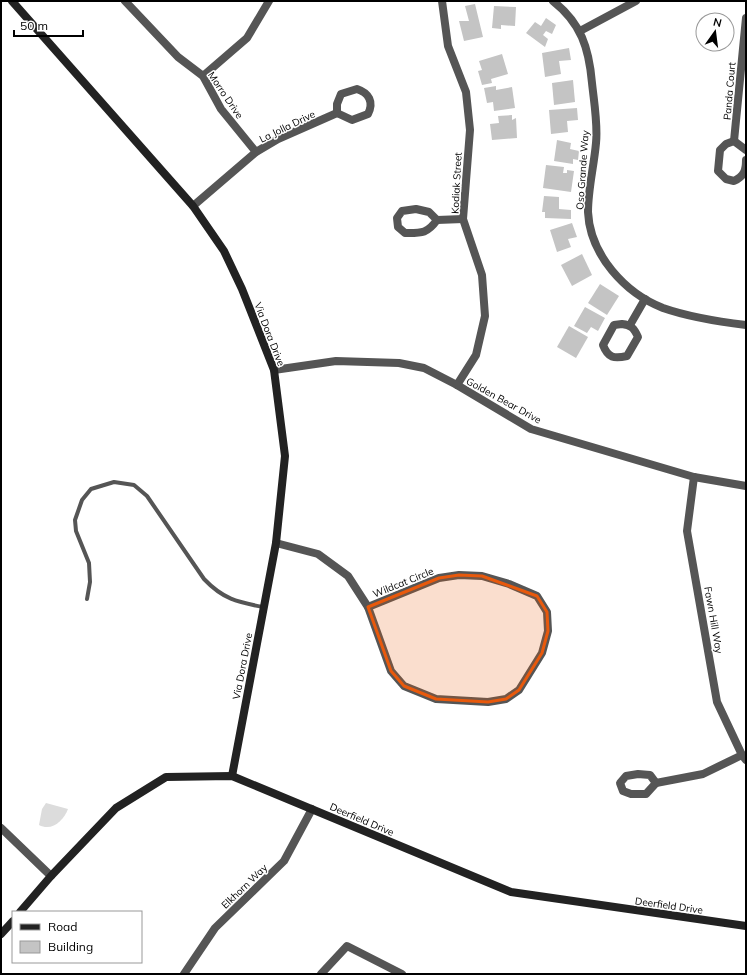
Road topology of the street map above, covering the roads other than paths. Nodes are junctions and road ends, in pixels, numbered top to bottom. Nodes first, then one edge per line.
1 (12, 1) edge
2 (125, 1) edge
3 (269, 1) edge
4 (442, 1) edge
5 (553, 1) edge
6 (636, 1) edge
7 (746, 18) edge
8 (580, 31) junction
9 (203, 76) junction
10 (337, 113) junction
11 (734, 141) junction
12 (746, 150) edge
13 (256, 152) junction
14 (746, 160) edge
15 (193, 206) junction
16 (464, 219) junction
17 (437, 220) junction
18 (645, 299) junction
19 (630, 325) junction
20 (746, 325) edge
21 (274, 370) junction
22 (457, 385) junction
23 (694, 477) junction
24 (746, 486) edge
25 (276, 543) junction
26 (87, 599) dead end
27 (263, 607) junction
28 (368, 607) junction
29 (744, 757) edge
30 (232, 776) junction
31 (656, 783) dead end
32 (312, 809) junction
33 (1, 828) edge
34 (51, 876) junction
35 (21, 911) edge
36 (12, 922) edge
37 (746, 926) edge
38 (1, 934) edge
39 (184, 974) edge
40 (321, 974) edge
41 (402, 974) edge

1 - 15 street, Via Dora Drive
2 - 9 street, Morro Drive
3 - 9 street
4 - 16 street, Kodiak Street
5 - 8 street, Oso Grande Way
6 - 8 street
7 - 11 street, Panda Court
8 - 18 street, Oso Grande Way
9 - 13 street, Morro Drive
10 - 10 street
10 - 13 street, La Jolla Drive
11 - 12 street
11 - 14 street
13 - 15 street, La Jolla Drive
15 - 21 street, Via Dora Drive
16 - 17 street
16 - 22 street, Kodiak Street
17 - 17 street
18 - 19 street
18 - 20 street, Oso Grande Way
19 - 19 street
21 - 22 street, Golden Bear Drive
21 - 25 street, Via Dora Drive
22 - 23 street, Golden Bear Drive
23 - 24 street, Golden Bear Drive
23 - 29 street, Fawn Hill Way
25 - 27 street, Via Dora Drive
25 - 28 street, Wildcat Circle
26 - 27 lane
27 - 30 street, Via Dora Drive
28 - 28 street, Wildcat Circle
29 - 31 street
30 - 32 street, Deerfield Drive
30 - 34 street, Deerfield Drive
32 - 37 street, Deerfield Drive
32 - 39 street, Elkhorn Way
33 - 34 street
34 - 35 street, Deerfield Drive
36 - 38 street
40 - 41 street

